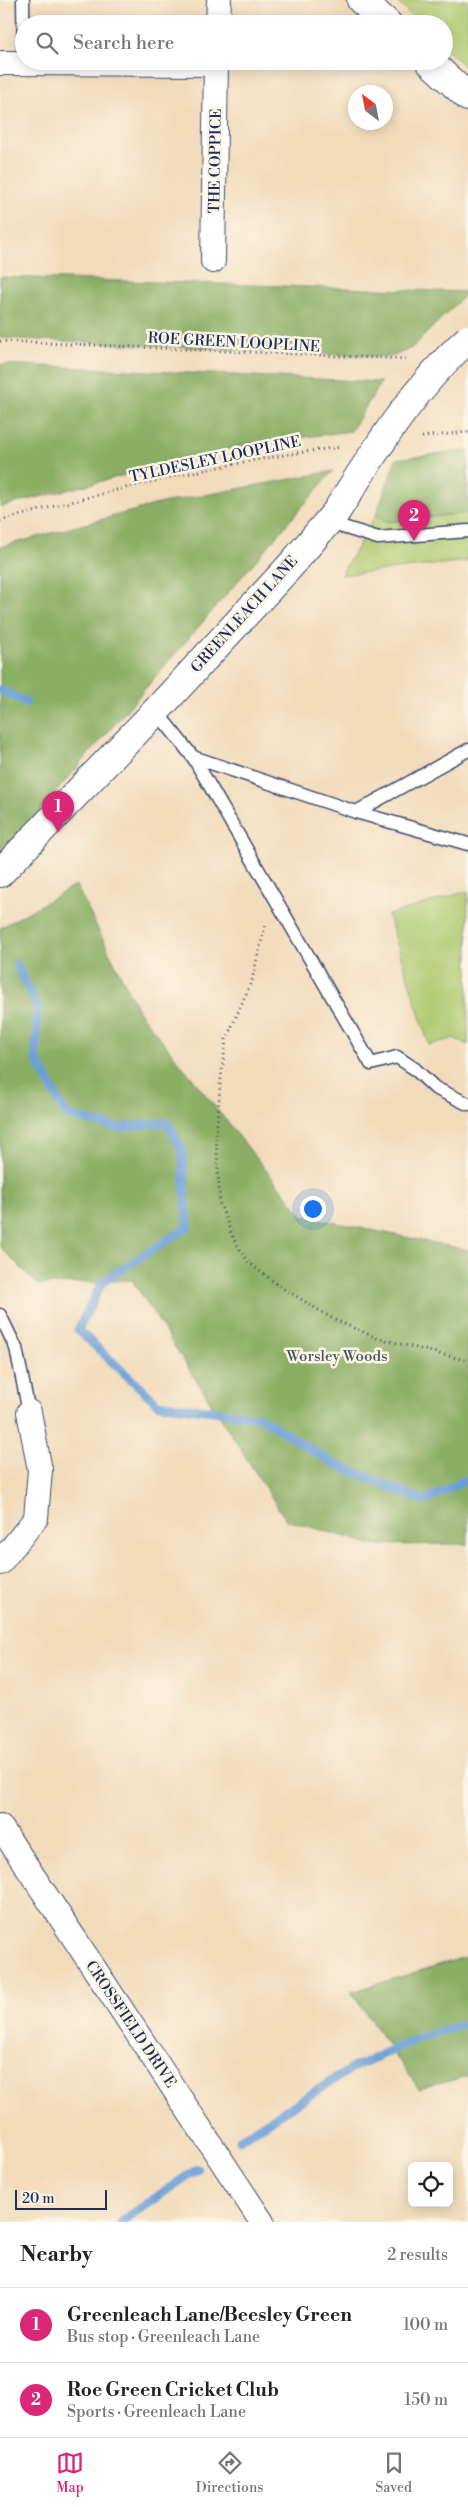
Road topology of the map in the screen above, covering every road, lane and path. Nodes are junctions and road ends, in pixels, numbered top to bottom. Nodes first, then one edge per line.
1 (23, 0) edge
2 (219, 0) edge
3 (361, 0) edge
4 (23, 15) edge
5 (218, 15) edge
6 (378, 15) edge
7 (0, 63) edge
8 (15, 63) edge
9 (216, 70) edge
10 (439, 70) edge
11 (468, 97) edge
12 (213, 262) dead end
13 (468, 339) edge
14 (0, 341) edge
15 (410, 360) dead end
16 (468, 432) edge
17 (420, 438) dead end
18 (342, 447) dead end
19 (332, 517) junction
20 (0, 521) edge
21 (468, 531) edge
22 (156, 711) junction
23 (468, 750) edge
24 (193, 757) junction
25 (356, 812) junction
26 (468, 844) edge
27 (0, 873) edge
28 (273, 892) junction
29 (468, 1104) edge
30 (0, 1315) edge
31 (468, 1361) edge
32 (29, 1412) joint
33 (0, 1563) edge
34 (0, 1826) edge
35 (262, 2222) edge

1 - 4 lane
2 - 5 street
3 - 6 street
7 - 8 street
9 - 12 street, THE COPPICE
10 - 11 street
13 - 19 street, GREENLEACH LANE, bridge
14 - 15 path, ROE GREEN LOOPLINE
16 - 17 path
18 - 20 path, TYLDESLEY LOOPLINE
19 - 21 lane
19 - 22 street, GREENLEACH LANE
22 - 24 lane
22 - 27 street, GREENLEACH LANE
23 - 25 lane
24 - 25 lane
24 - 28 lane
25 - 26 lane
28 - 29 lane
28 - 31 path
30 - 32 lane
32 - 33 street
34 - 35 street, CROSSFIELD DRIVE

